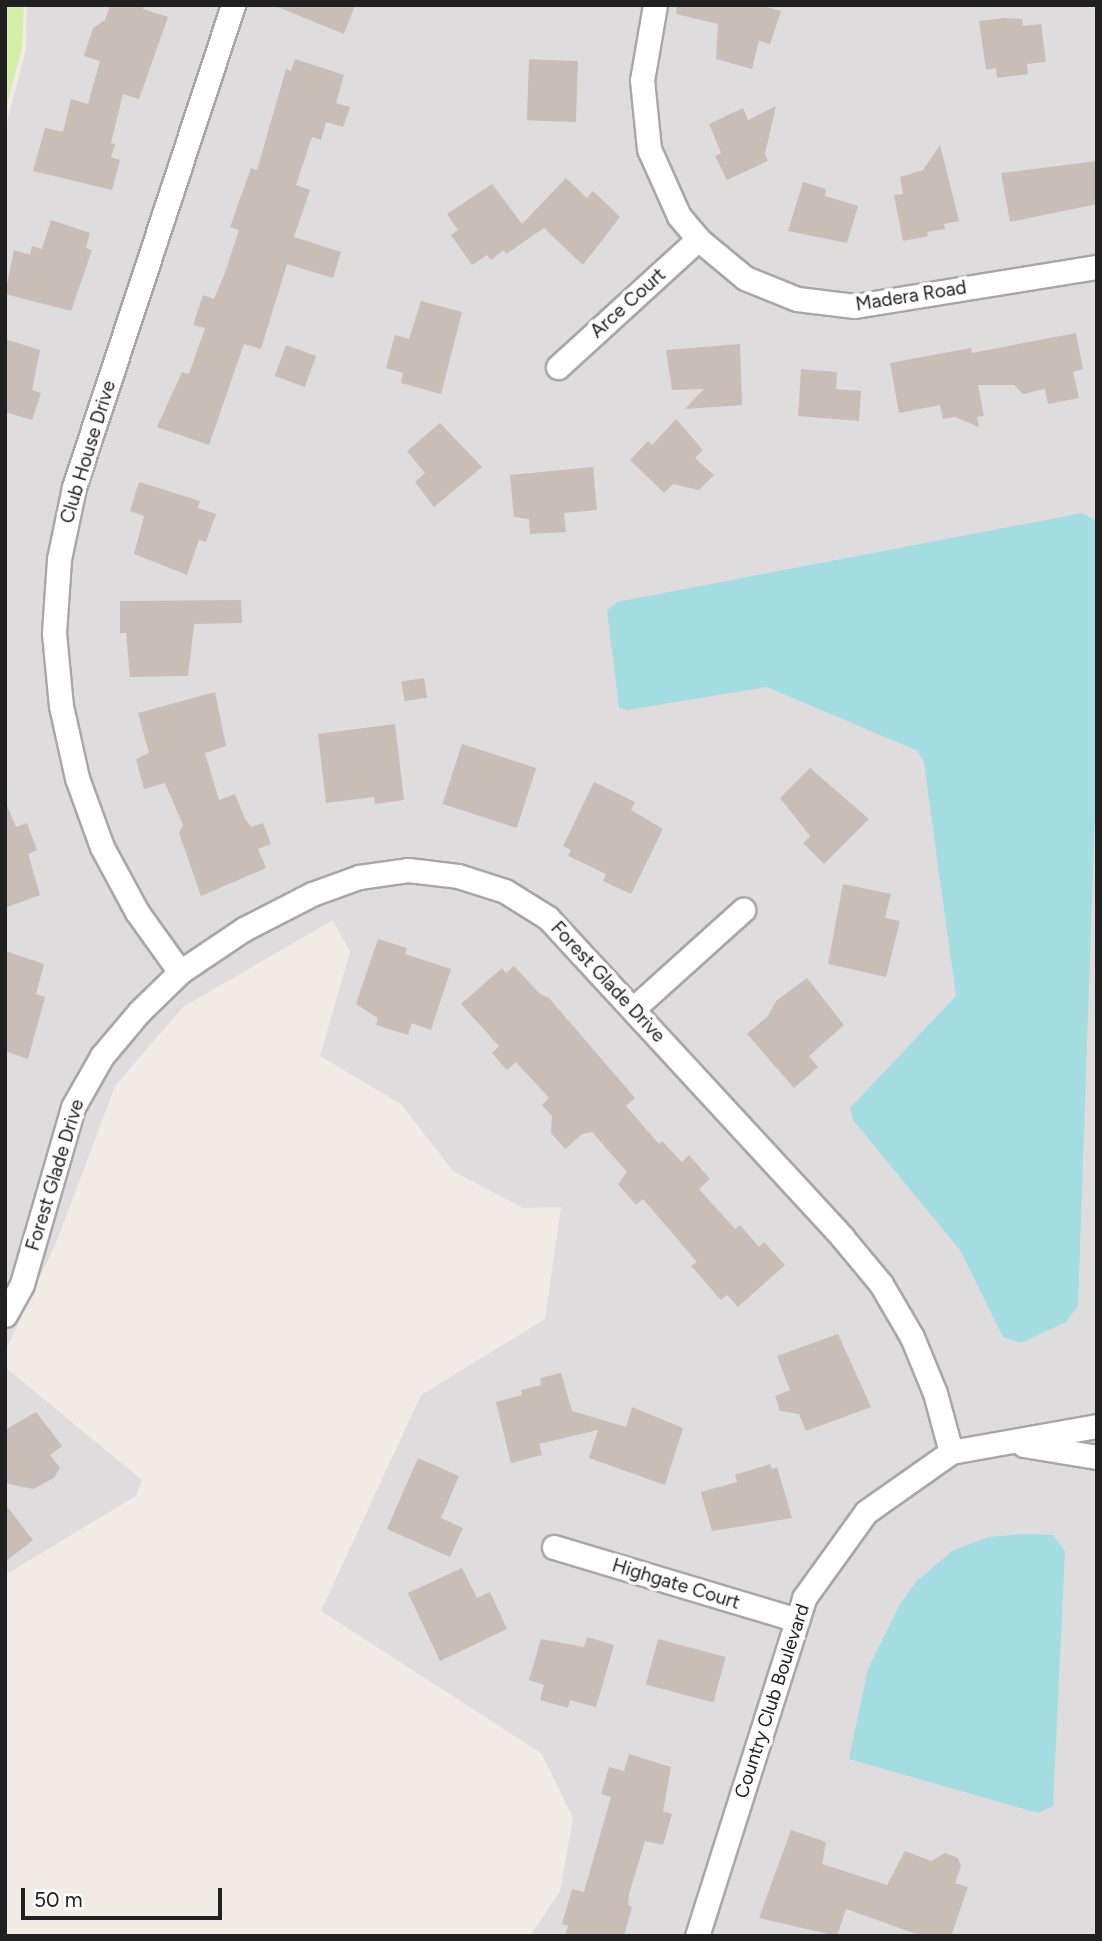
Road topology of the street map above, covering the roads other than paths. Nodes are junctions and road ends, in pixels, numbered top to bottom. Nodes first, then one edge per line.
1 (233, 5) edge
2 (656, 5) edge
3 (698, 239) junction
4 (1097, 267) edge
5 (558, 367) dead end
6 (743, 910) dead end
7 (180, 972) junction
8 (634, 1008) junction
9 (5, 1315) edge
10 (1097, 1426) edge
11 (1004, 1442) junction
12 (951, 1452) junction
13 (1097, 1457) edge
14 (554, 1548) dead end
15 (797, 1620) junction
16 (697, 1936) edge

1 - 7 street, Club House Drive
2 - 3 street, Madera Road
3 - 4 street, Madera Road
3 - 5 street, Arce Court
6 - 8 street
7 - 8 street, Forest Glade Drive
7 - 9 street, Forest Glade Drive
8 - 12 street, Forest Glade Drive
10 - 11 street, Country Club Boulevard
11 - 12 street, Country Club Boulevard
11 - 13 street, Country Club Boulevard
12 - 15 street, Country Club Boulevard
14 - 15 street, Highgate Court
15 - 16 street, Country Club Boulevard

